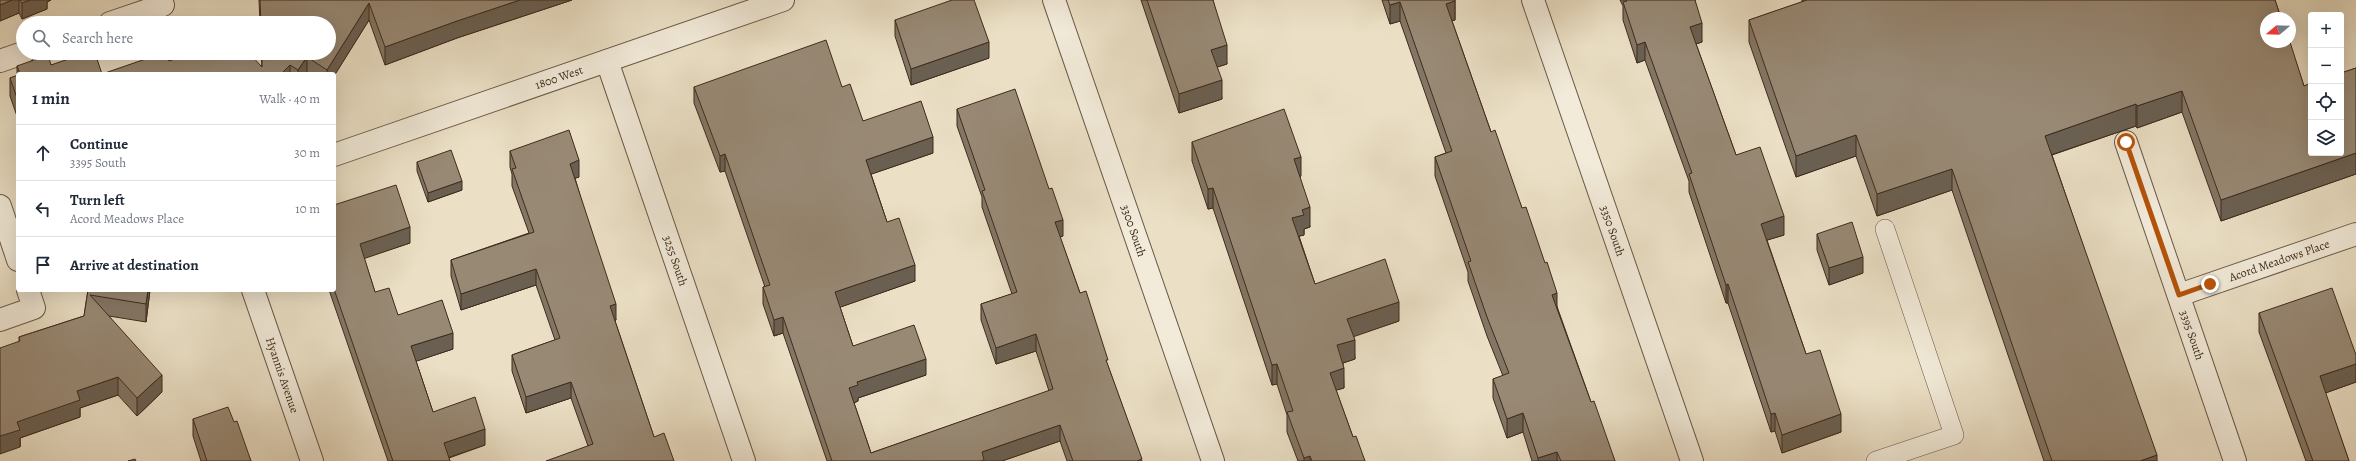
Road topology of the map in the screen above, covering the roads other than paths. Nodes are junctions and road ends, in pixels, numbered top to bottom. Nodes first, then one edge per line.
1 (783, 0) edge
2 (1054, 0) edge
3 (1533, 0) edge
4 (162, 5) dead end
5 (130, 16) edge
6 (16, 55) edge
7 (0, 61) edge
8 (607, 61) junction
9 (2126, 142) dead end
10 (336, 154) edge
11 (0, 206) edge
12 (1885, 229) dead end
13 (2356, 234) edge
14 (16, 254) edge
15 (254, 292) edge
16 (2179, 295) junction
17 (31, 299) edge
18 (0, 320) edge
19 (312, 461) edge
20 (744, 461) edge
21 (1213, 461) edge
22 (1692, 461) edge
23 (1876, 461) edge
24 (2235, 461) edge

1 - 8 street, 1800 West
2 - 21 street, 3300 South
3 - 22 street, 3350 South
4 - 5 street
6 - 7 street
8 - 10 street, 1800 West
8 - 20 street, 3255 South
9 - 16 street, 3395 South
11 - 14 street
12 - 23 lane
13 - 16 street, Acord Meadows Place
15 - 19 street, Hyannis Avenue
16 - 24 street, 3395 South
17 - 18 street

